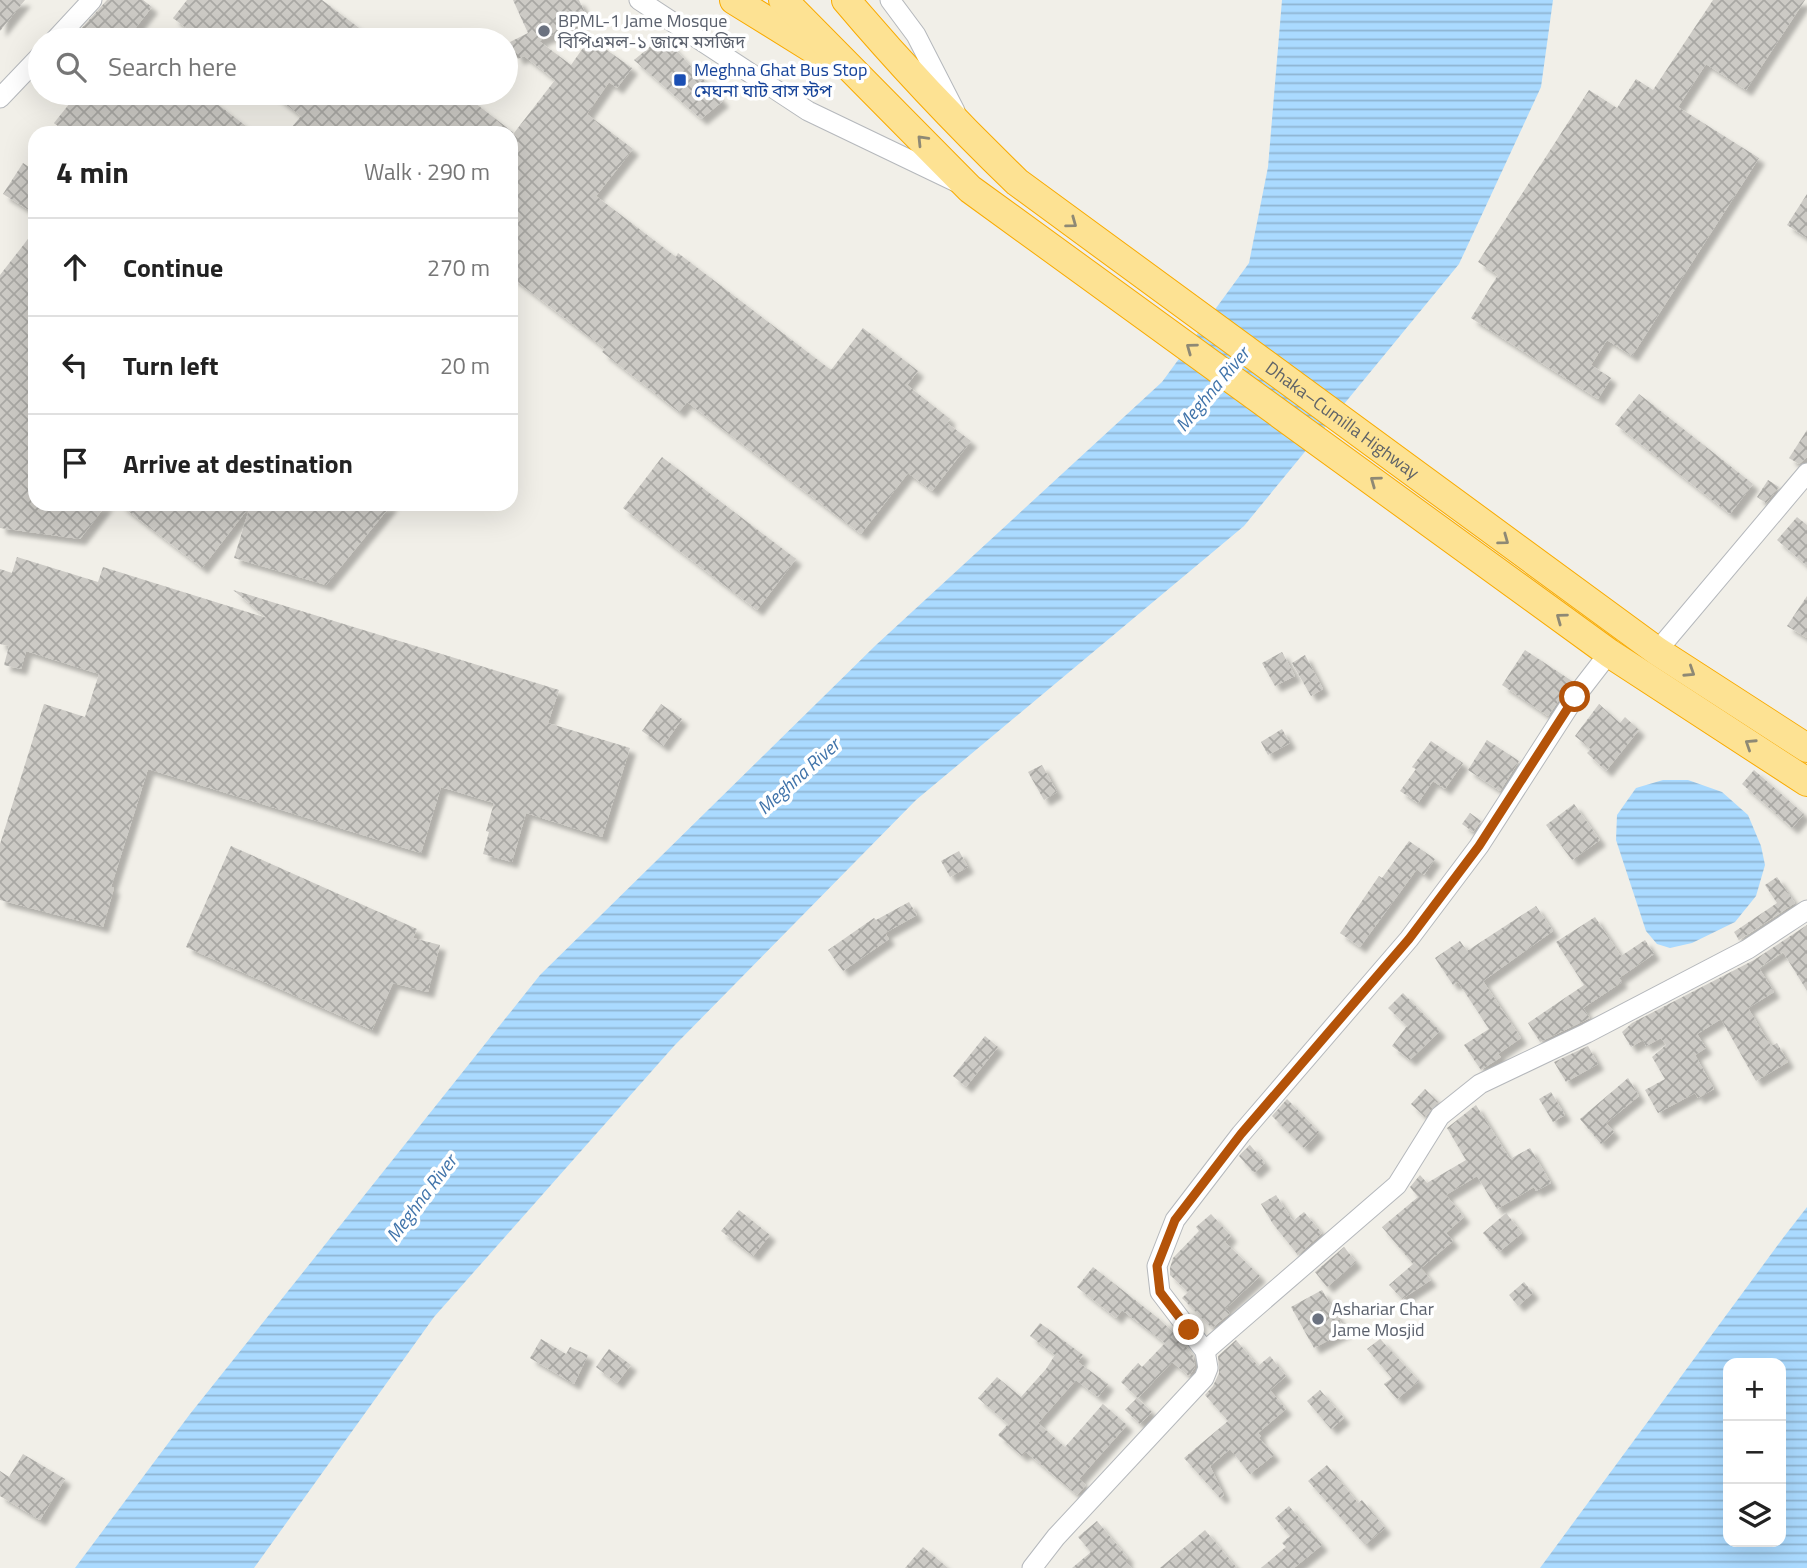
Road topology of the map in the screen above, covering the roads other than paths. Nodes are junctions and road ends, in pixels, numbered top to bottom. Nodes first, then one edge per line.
1 (92, 0) edge
2 (639, 0) edge
3 (774, 0) edge
4 (783, 0) edge
5 (790, 0) edge
6 (796, 0) edge
7 (802, 0) edge
8 (846, 0) edge
9 (890, 0) edge
10 (742, 1) edge
11 (66, 28) edge
12 (28, 69) edge
13 (868, 84) junction
14 (0, 98) edge
15 (967, 133) junction
16 (970, 188) junction
17 (1807, 473) edge
18 (1657, 651) junction
19 (1609, 653) junction
20 (1807, 748) edge
21 (1807, 782) edge
22 (1807, 910) edge
23 (1205, 1351) junction
24 (1032, 1568) edge

1 - 11 street
2 - 16 street
3 - 13 highway, Dhaka–Cumilla Highway
4 - 13 highway, Dhaka–Cumilla Highway
5 - 13 highway, Dhaka–Cumilla Highway
6 - 13 highway, Dhaka–Cumilla Highway
7 - 13 highway, Dhaka–Cumilla Highway
8 - 15 highway, Dhaka–Cumilla Highway
9 - 15 street
10 - 13 highway, Dhaka–Cumilla Highway
12 - 14 street
16 -> 13 highway, Dhaka–Cumilla Highway
15 -> 18 highway, Dhaka–Cumilla Highway
19 -> 16 highway, Dhaka–Cumilla Highway
17 - 18 street
18 -> 20 highway, Dhaka–Cumilla Highway
21 -> 19 highway, Dhaka–Cumilla Highway
19 - 23 street
22 - 23 street
23 - 24 street

